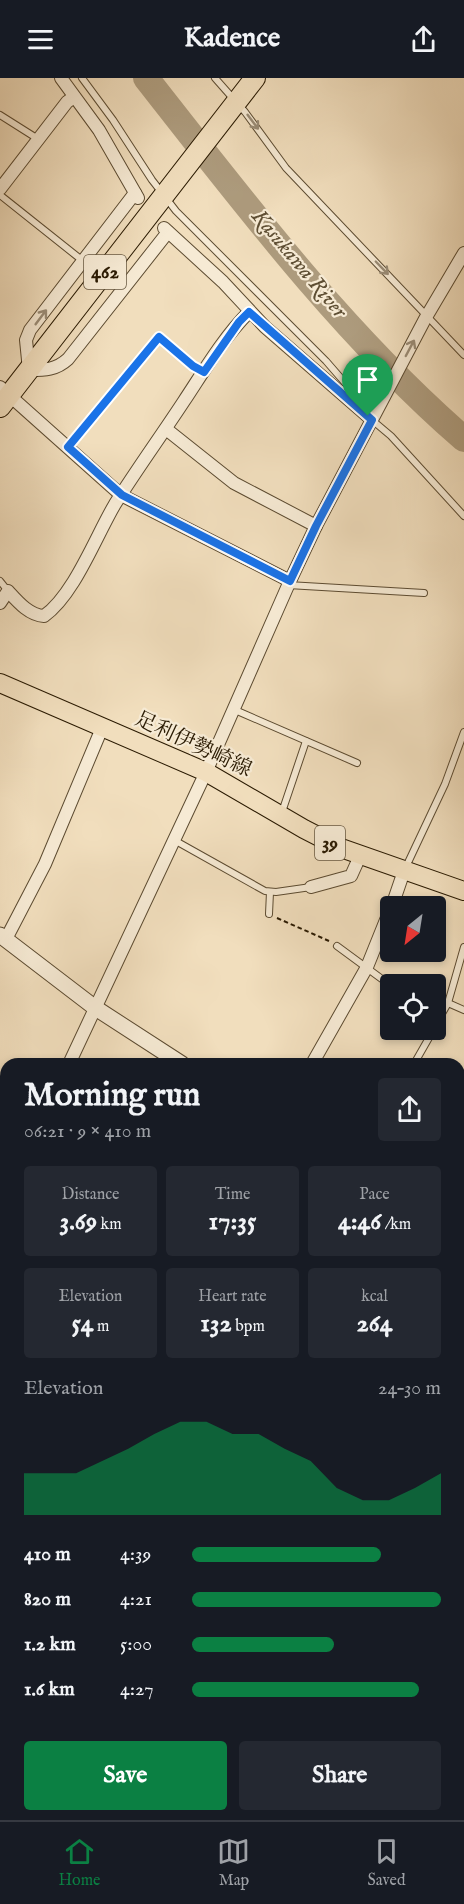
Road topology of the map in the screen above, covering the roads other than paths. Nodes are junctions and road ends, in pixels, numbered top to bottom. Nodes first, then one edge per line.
1 (61, 78) edge
2 (82, 78) edge
3 (215, 78) edge
4 (255, 78) edge
5 (74, 97) junction
6 (235, 103) junction
7 (0, 115) edge
8 (39, 140) junction
9 (0, 189) edge
10 (166, 194) junction
11 (0, 195) edge
12 (464, 253) edge
13 (83, 261) junction
14 (249, 312) junction
15 (426, 317) junction
16 (464, 355) edge
17 (29, 370) junction
18 (204, 372) junction
19 (3, 396) edge
20 (372, 417) junction
21 (166, 429) junction
22 (68, 447) junction
23 (122, 495) junction
24 (464, 516) edge
25 (316, 526) junction
26 (289, 583) junction
27 (4, 586) edge
28 (424, 593) dead end
29 (0, 603) edge
30 (0, 683) edge
31 (235, 710) junction
32 (102, 728) junction
33 (464, 732) edge
34 (306, 741) junction
35 (357, 763) dead end
36 (207, 772) junction
37 (280, 815) junction
38 (174, 840) junction
39 (360, 856) junction
40 (404, 871) junction
41 (311, 887) joint
42 (464, 891) edge
43 (270, 892) junction
44 (395, 896) edge
45 (269, 914) road end
46 (380, 935) edge
47 (3, 940) edge
48 (337, 946) road end
49 (464, 947) edge
50 (367, 967) junction
51 (380, 977) edge
52 (448, 1003) junction
53 (446, 1006) edge
54 (94, 1007) junction
55 (464, 1010) edge
56 (427, 1040) edge
57 (72, 1058) edge
58 (173, 1058) edge
59 (315, 1058) edge
60 (417, 1058) edge

1 - 5 street
2 - 10 lane
3 - 6 lane
4 - 6 highway, 462
5 - 8 street
5 - 13 street
6 - 10 highway, 462
6 -> 15 lane
7 - 8 lane
8 - 9 street
10 - 17 highway, 462
10 - 20 lane
11 - 13 lane
12 - 15 street
17 -> 13 street
14 - 17 street
14 - 18 street
14 - 20 street
15 - 16 lane
20 -> 15 street
17 - 19 highway, 462
18 - 21 street
18 - 22 lane
19 - 22 street
20 - 24 lane
20 - 25 street
21 - 23 street
21 - 25 street
22 - 23 street
23 - 26 street
23 - 27 street
25 - 26 street
26 - 28 lane
26 - 31 street
27 - 29 street
30 - 32 main road, 足利伊勢崎線 / 39
31 - 34 lane
31 - 36 street
32 - 36 main road, 足利伊勢崎線 / 39
32 - 47 street
33 - 40 lane
34 - 35 lane
34 - 37 lane
36 - 37 main road, 足利伊勢崎線 / 39
36 - 38 street
37 - 39 main road, 足利伊勢崎線 / 39
38 - 43 lane
38 - 54 street
39 - 40 main road, 足利伊勢崎線 / 39
39 - 41 street
40 - 42 main road, 足利伊勢崎線 / 39
40 - 44 street
41 - 43 lane
43 - 45 lane
46 - 50 street
47 - 54 street
48 - 50 lane
49 - 52 lane
50 - 51 lane
50 - 59 street
52 - 53 lane
52 - 55 lane
54 - 57 street
54 - 58 street
56 - 60 lane

